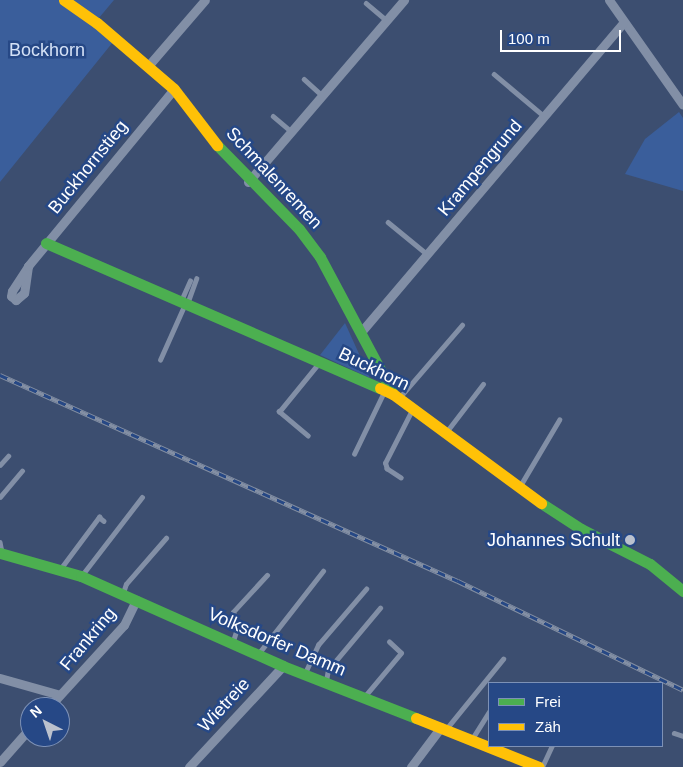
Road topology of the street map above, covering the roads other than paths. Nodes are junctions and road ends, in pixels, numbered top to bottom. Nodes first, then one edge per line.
1 (64, 0) edge
2 (205, 0) edge
3 (404, 0) edge
4 (609, 0) edge
5 (366, 3) dead end
6 (387, 21) junction
7 (623, 23) junction
8 (148, 66) junction
9 (494, 74) dead end
10 (304, 79) dead end
11 (174, 89) junction
12 (323, 96) junction
13 (683, 105) edge
14 (273, 116) dead end
15 (544, 116) junction
16 (292, 132) junction
17 (248, 182) junction
18 (388, 222) dead end
19 (46, 243) junction
20 (428, 255) junction
21 (28, 266) dead end
22 (196, 279) dead end
23 (190, 281) dead end
24 (184, 304) junction
25 (462, 325) dead end
26 (362, 332) junction
27 (160, 360) dead end
28 (320, 362) junction
29 (483, 384) dead end
30 (392, 394) junction
31 (413, 409) junction
32 (559, 420) dead end
33 (445, 434) junction
34 (308, 436) dead end
35 (354, 454) dead end
36 (8, 456) dead end
37 (0, 465) edge
38 (22, 471) dead end
39 (401, 478) dead end
40 (519, 487) junction
41 (142, 497) dead end
42 (0, 498) edge
43 (104, 521) dead end
44 (166, 538) dead end
45 (0, 542) edge
46 (1, 553) edge
47 (60, 570) junction
48 (323, 571) dead end
49 (267, 575) dead end
50 (81, 576) junction
51 (366, 589) dead end
52 (683, 591) edge
53 (123, 594) junction
54 (136, 600) junction
55 (380, 608) dead end
56 (389, 642) dead end
57 (232, 643) junction
58 (258, 654) junction
59 (503, 659) dead end
60 (283, 666) junction
61 (305, 674) junction
62 (0, 678) edge
63 (326, 682) junction
64 (60, 695) joint
65 (364, 698) junction
66 (488, 714) edge
67 (444, 728) junction
68 (674, 733) dead end
69 (683, 736) edge
70 (20, 739) edge
71 (472, 740) junction
72 (488, 746) edge
73 (490, 747) edge
74 (551, 747) edge
75 (0, 762) edge
76 (188, 767) edge
77 (411, 767) edge
78 (541, 767) edge

1 - 8 street, Schmalenremen
2 - 8 street
3 - 6 street
4 - 7 street
5 - 6 lane
6 - 12 street
7 - 13 street
7 - 15 street, Krampengrund
8 - 11 street, Schmalenremen
9 - 15 lane
10 - 12 lane
11 - 17 street, Schmalenremen
11 - 19 street, Buckhornstieg
12 - 16 street
14 - 16 lane
15 - 20 street, Krampengrund
16 - 17 street
17 - 26 street, Schmalenremen
18 - 20 lane
19 - 21 street, Buckhornstieg
19 - 24 street, Buckhorn
20 - 26 street, Krampengrund
22 - 24 lane
23 - 24 lane
24 - 27 lane
24 - 28 street, Buckhorn
25 - 30 lane
26 - 30 street, Schmalenremen
28 - 30 street, Buckhorn
28 - 34 lane
29 - 33 lane
30 - 31 street, Buckhorn
30 - 35 lane
31 - 33 street, Buckhorn
31 - 39 lane
32 - 40 lane
33 - 40 street, Buckhorn
36 - 37 lane
38 - 42 lane
40 - 52 street, Buckhorn
41 - 50 lane
43 - 47 lane
44 - 53 lane
45 - 46 lane
46 - 47 street, Volksdorfer Damm
47 - 50 street, Volksdorfer Damm
48 - 58 lane
49 - 57 lane
50 - 53 street, Volksdorfer Damm
51 - 61 lane
53 - 54 street, Volksdorfer Damm
54 - 57 street, Volksdorfer Damm
54 - 64 street, Frankring
55 - 63 lane
56 - 65 lane
57 - 58 street, Volksdorfer Damm
58 - 60 street, Volksdorfer Damm
59 - 67 lane
60 - 61 street, Volksdorfer Damm
60 - 76 street, Wietreie
61 - 63 street, Volksdorfer Damm
62 - 64 street, Frankring
63 - 65 street, Volksdorfer Damm
65 - 67 street, Volksdorfer Damm
66 - 71 lane
67 - 71 street, Volksdorfer Damm
67 - 77 street
68 - 69 lane
70 - 75 street
71 - 72 street, Volksdorfer Damm
73 - 78 street, Volksdorfer Damm
74 - 78 lane

